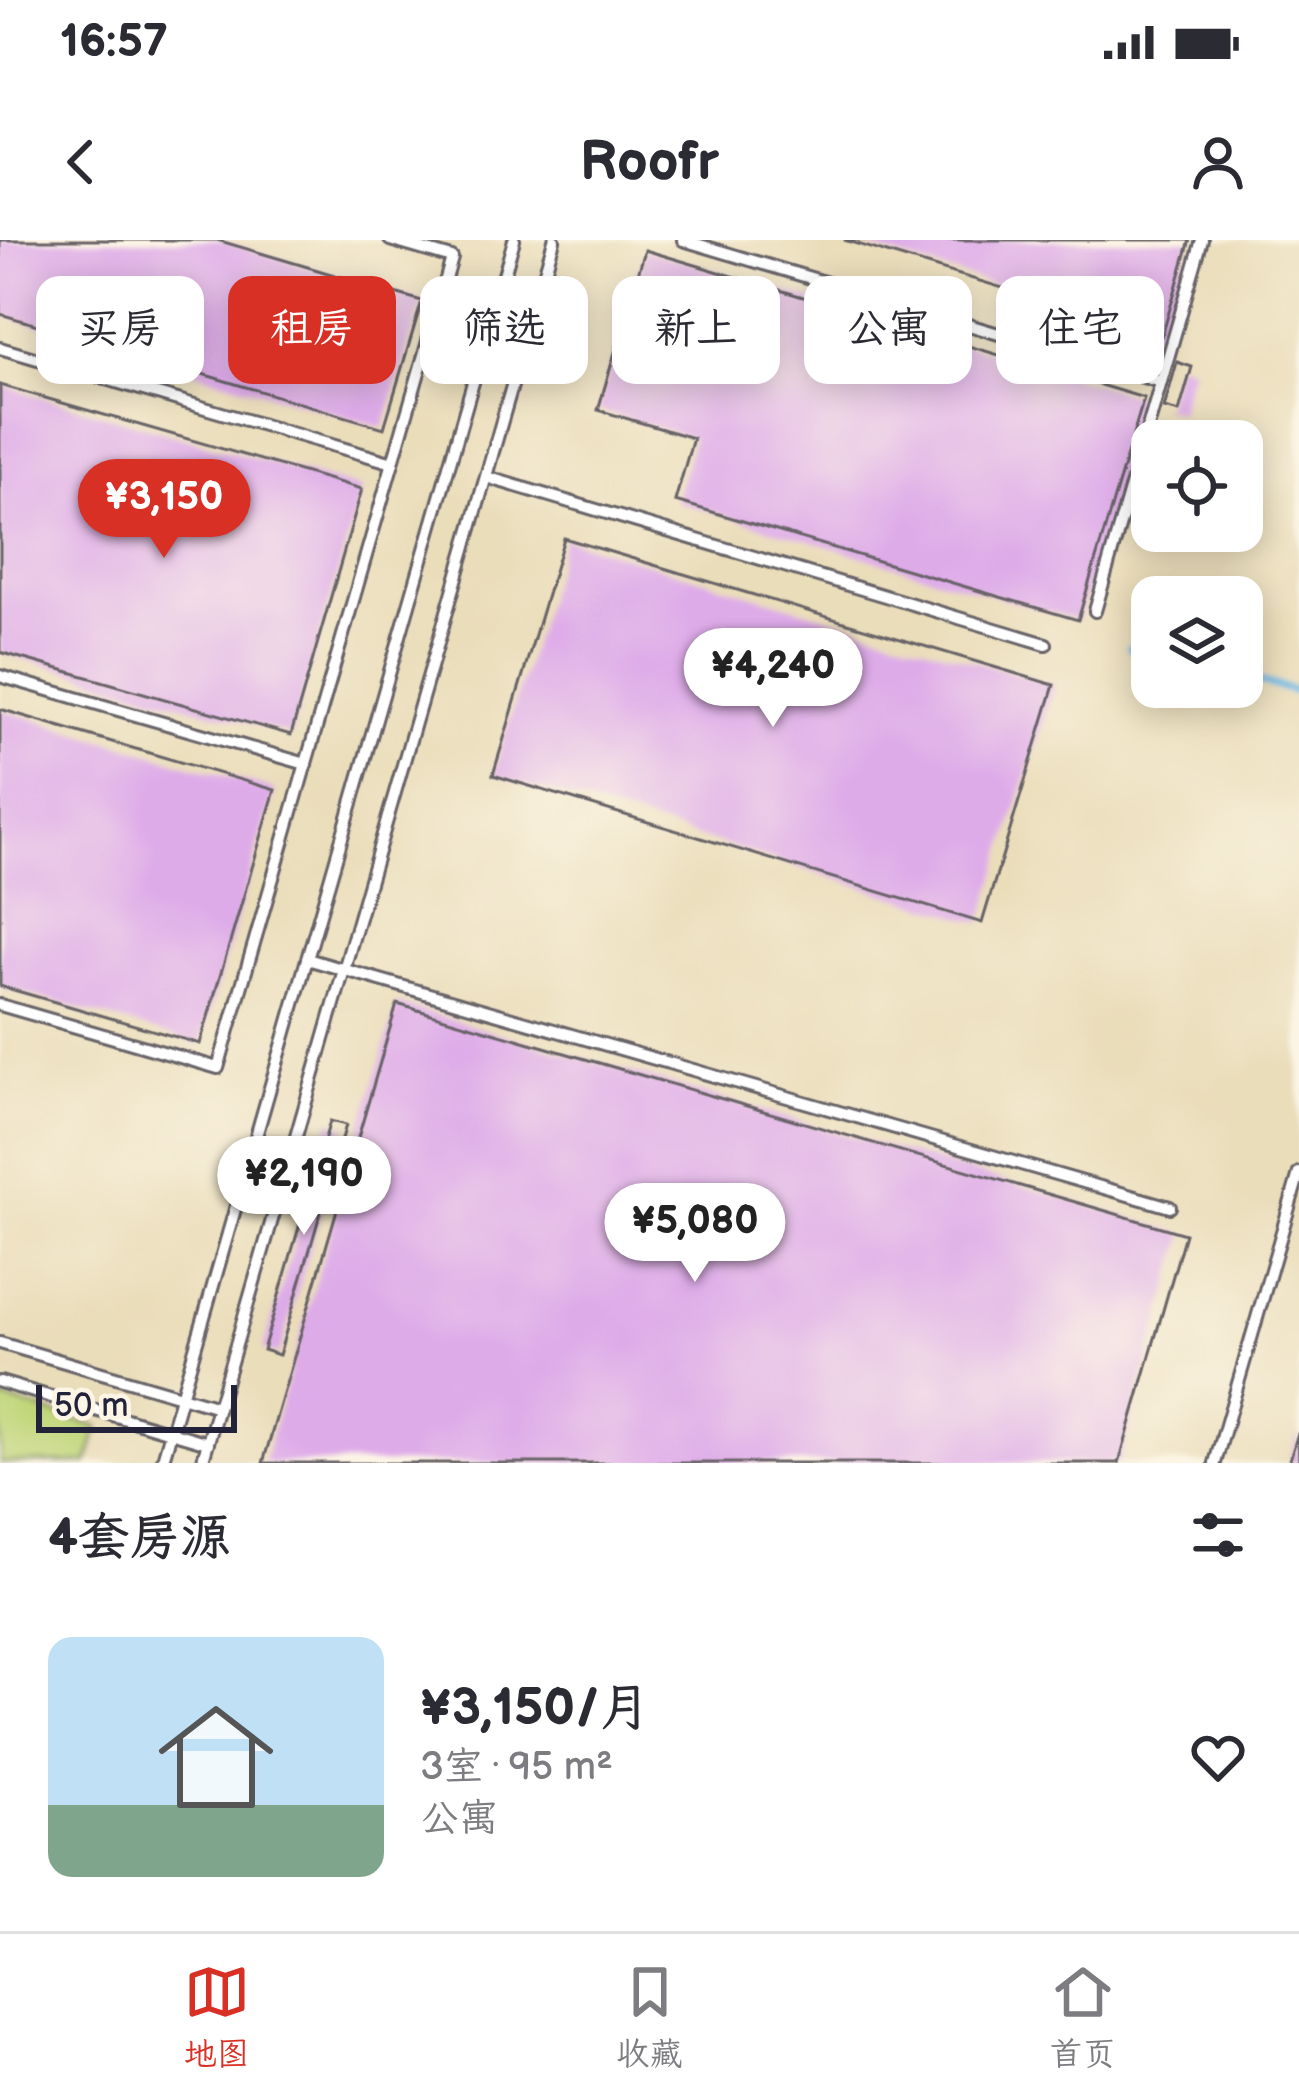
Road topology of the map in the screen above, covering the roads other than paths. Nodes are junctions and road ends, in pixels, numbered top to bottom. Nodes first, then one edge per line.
1 (390, 240) edge
2 (514, 240) edge
3 (554, 240) edge
4 (683, 240) edge
5 (1202, 240) edge
6 (996, 333) edge
7 (0, 348) edge
8 (1164, 368) edge
9 (1159, 384) edge
10 (393, 463) junction
11 (486, 477) junction
12 (1095, 611) dead end
13 (1046, 644) dead end
14 (0, 676) edge
15 (306, 764) junction
16 (307, 959) junction
17 (344, 970) junction
18 (0, 1004) edge
19 (1299, 1173) edge
20 (1170, 1207) dead end
21 (0, 1343) edge
22 (0, 1382) edge
23 (181, 1396) junction
24 (218, 1407) junction
25 (171, 1432) junction
26 (208, 1443) junction
27 (162, 1463) edge
28 (202, 1463) edge
29 (1215, 1463) edge

1 - 10 lane
2 - 16 lane
3 - 11 lane
4 - 6 lane
5 - 8 lane
7 - 10 lane
9 - 12 lane
10 - 15 lane
11 - 13 lane
11 - 17 lane
14 - 15 lane
15 - 18 lane
16 - 17 lane
16 - 23 lane
17 - 20 lane
17 - 24 lane
19 - 29 lane
21 - 23 lane
22 - 25 lane
23 - 24 lane
23 - 25 lane
24 - 26 lane
25 - 26 lane
25 - 27 lane
26 - 28 lane

